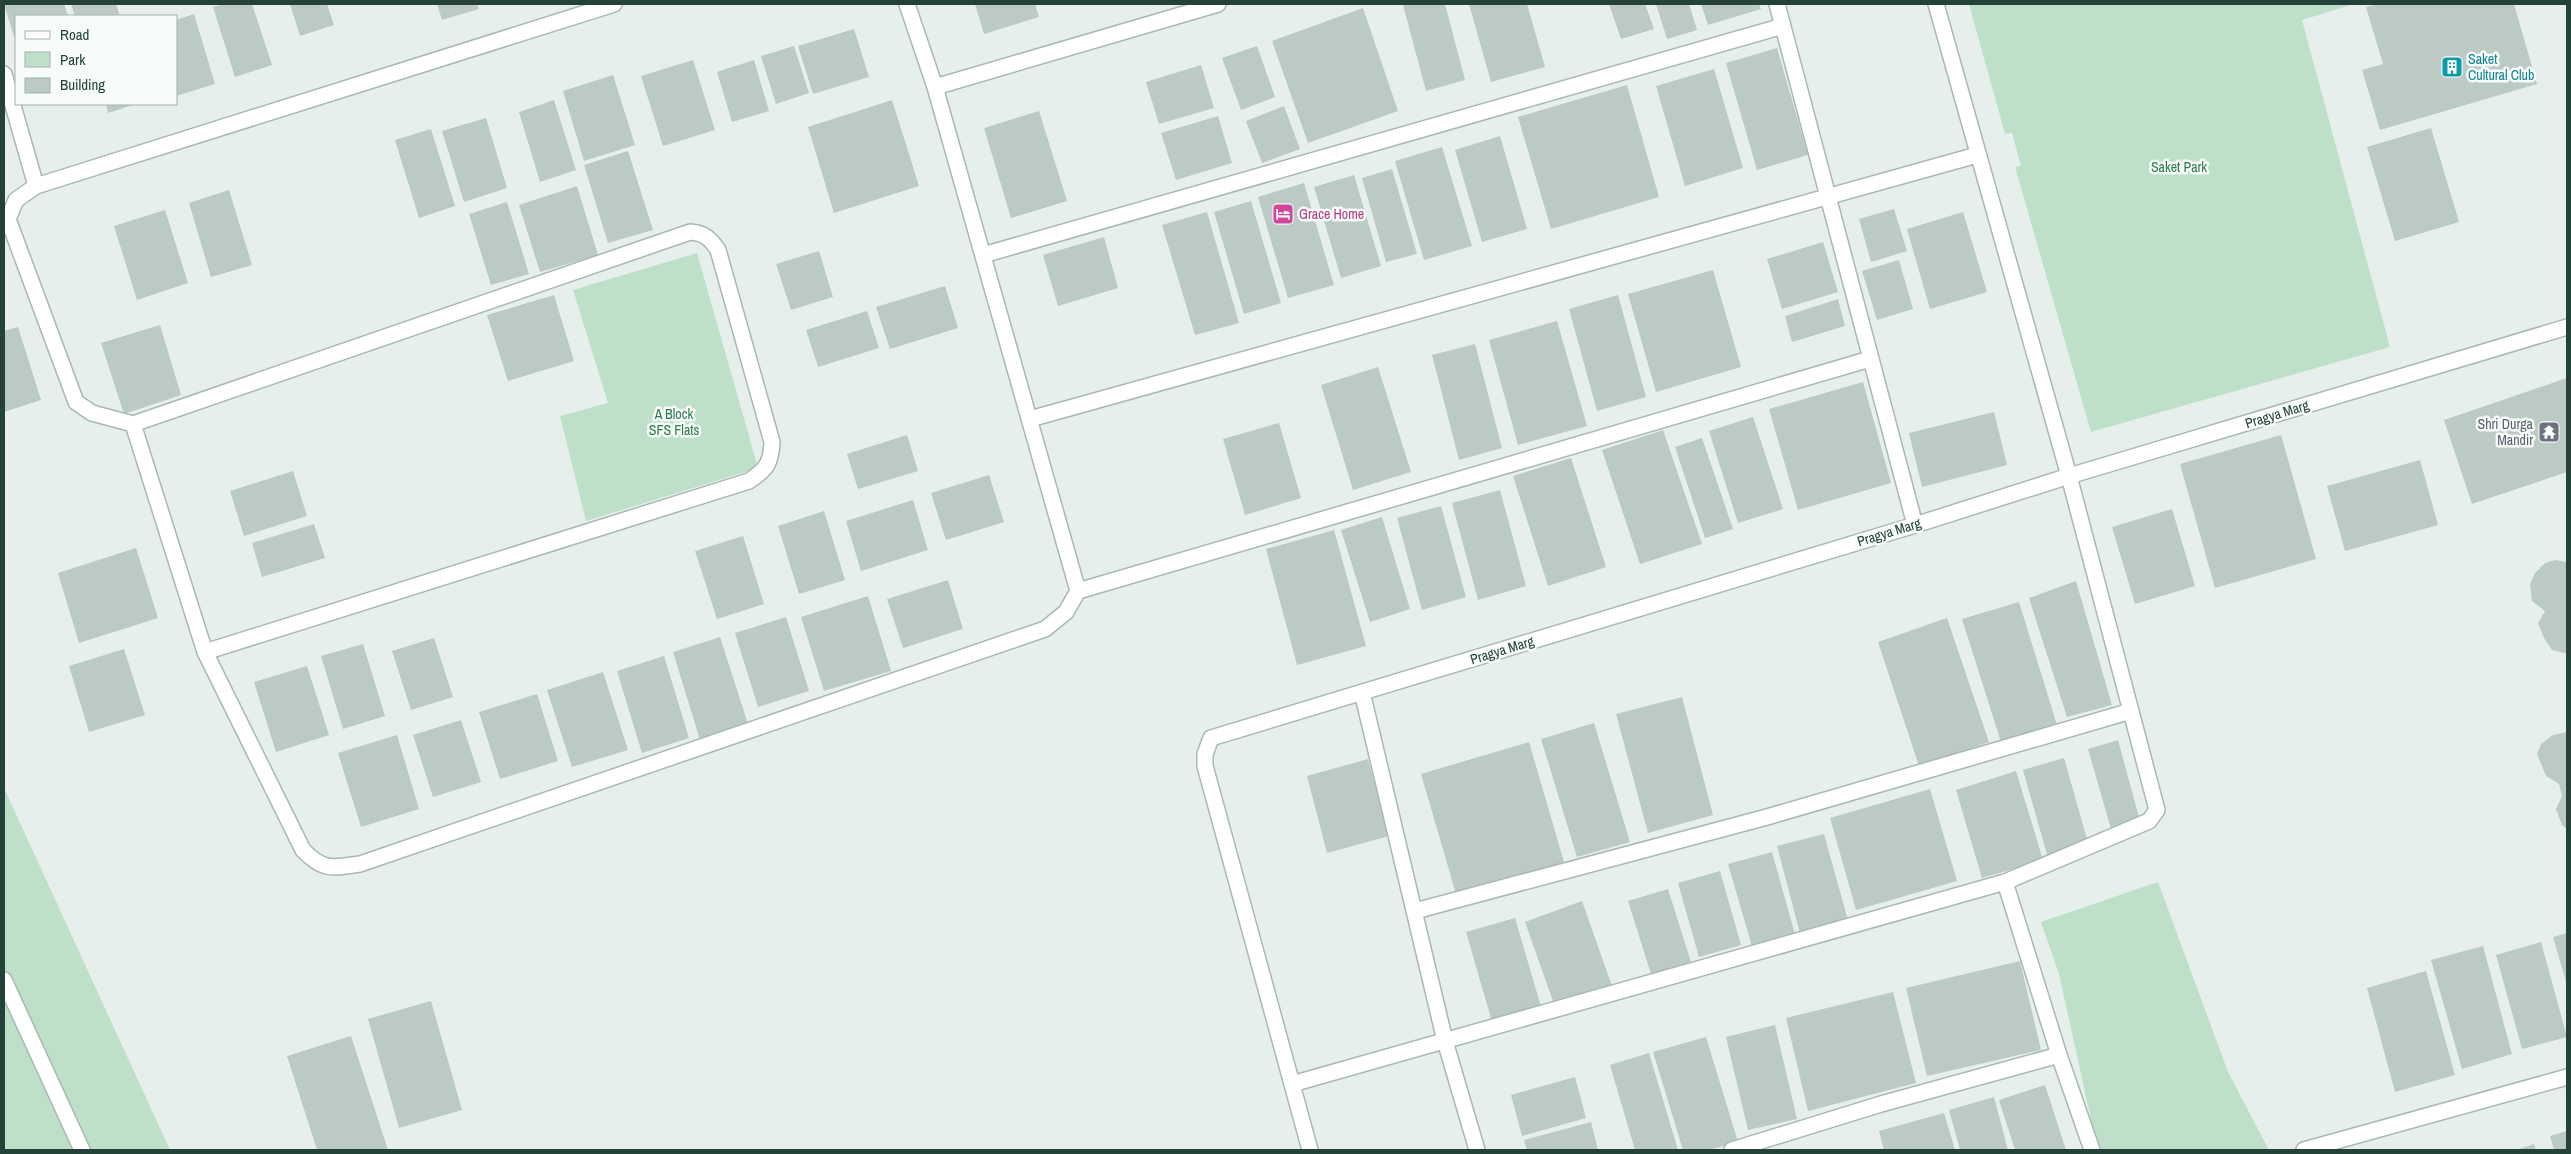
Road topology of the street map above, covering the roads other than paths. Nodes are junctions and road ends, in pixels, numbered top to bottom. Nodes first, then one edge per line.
1 (614, 4) edge
2 (906, 4) edge
3 (1218, 4) edge
4 (1777, 4) edge
5 (1936, 4) edge
6 (1783, 26) junction
7 (4, 74) edge
8 (935, 87) junction
9 (1977, 155) junction
10 (36, 186) junction
11 (1827, 196) junction
12 (984, 255) junction
13 (2567, 327) edge
14 (1870, 359) junction
15 (1030, 419) junction
16 (133, 424) junction
17 (2069, 476) junction
18 (1915, 525) junction
19 (1078, 591) junction
20 (205, 652) junction
21 (1362, 692) junction
22 (2131, 711) junction
23 (2005, 882) junction
24 (1415, 911) junction
25 (4, 980) edge
26 (1445, 1041) junction
27 (2059, 1055) junction
28 (2567, 1077) edge
29 (1292, 1084) junction
30 (82, 1150) edge
31 (1310, 1150) edge
32 (1477, 1150) edge
33 (1732, 1150) edge
34 (2092, 1150) edge
35 (2304, 1150) edge

1 - 10 street
2 - 8 street
3 - 8 street
4 - 6 street
5 - 9 street
6 - 11 street
6 - 12 street
7 - 10 street
8 - 12 street
9 - 11 street
9 - 17 street
10 - 16 street
11 - 14 street
11 - 15 street
12 - 15 street
13 - 17 street, Pragya Marg
14 - 18 street
14 - 19 street
15 - 19 street
16 - 20 street
16 - 20 street
17 - 18 street, Pragya Marg
17 - 22 street
18 - 21 street, Pragya Marg
19 - 20 street
21 - 24 street
21 - 29 street, Pragya Marg
22 - 23 street
22 - 24 street
23 - 26 street
23 - 27 street
24 - 26 street
25 - 30 street
26 - 29 street
26 - 32 street
27 - 33 street
27 - 34 street
28 - 35 street
29 - 31 street

